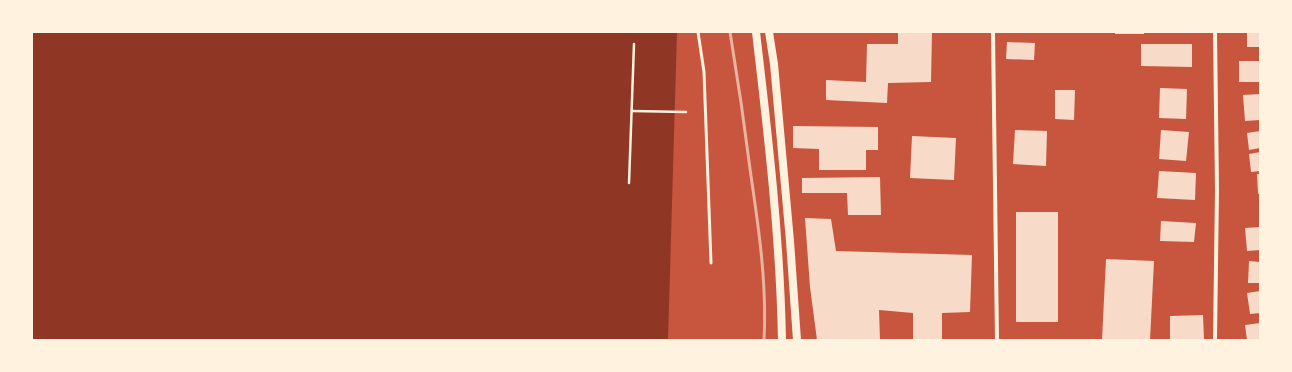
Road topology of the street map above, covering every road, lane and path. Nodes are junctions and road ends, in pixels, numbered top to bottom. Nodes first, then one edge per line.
1 (698, 32) edge
2 (756, 32) edge
3 (769, 32) edge
4 (993, 32) edge
5 (1215, 32) edge
6 (634, 44) dead end
7 (632, 111) junction
8 (686, 112) dead end
9 (629, 183) dead end
10 (711, 263) dead end
11 (782, 340) edge
12 (797, 340) edge
13 (997, 340) edge
14 (1215, 340) edge

1 - 10 lane
2 - 11 main road
3 - 12 main road
4 - 13 street
5 - 14 street
6 - 7 path
7 - 8 path
7 - 9 path

